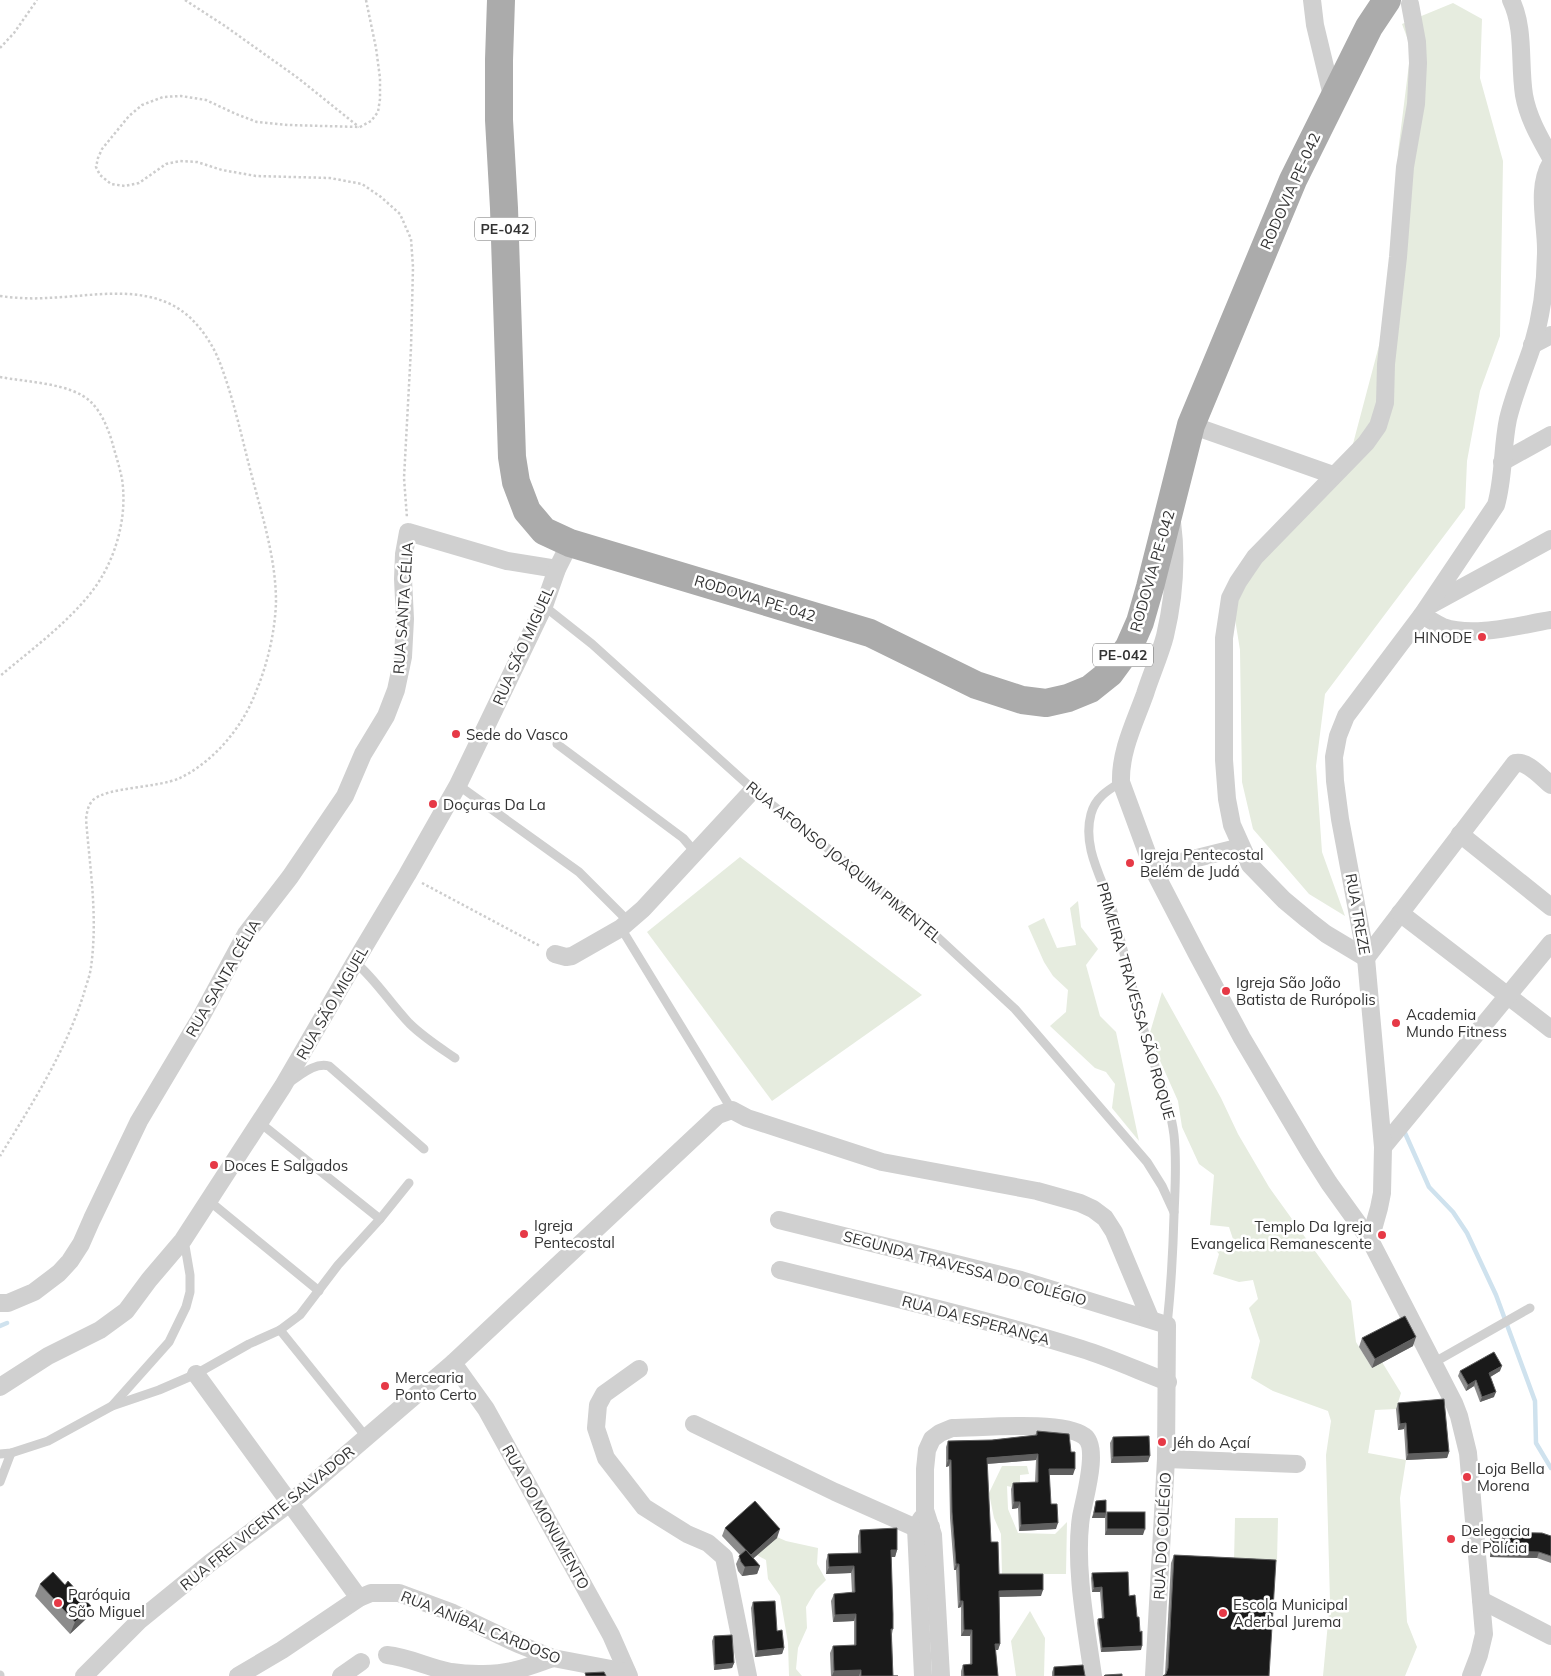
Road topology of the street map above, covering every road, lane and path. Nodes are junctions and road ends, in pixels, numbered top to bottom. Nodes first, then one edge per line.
1 (38, 0) edge
2 (185, 0) edge
3 (366, 0) edge
4 (501, 0) edge
5 (1312, 0) edge
6 (1511, 0) edge
7 (1405, 1) edge
8 (0, 48) edge
9 (1333, 100) junction
10 (360, 127) junction
11 (1551, 158) edge
12 (1551, 163) edge
13 (0, 296) edge
14 (1551, 335) edge
15 (1532, 345) junction
16 (0, 377) edge
17 (1191, 425) junction
18 (1551, 435) edge
19 (1502, 462) junction
20 (1333, 475) junction
21 (1170, 509) junction
22 (408, 532) junction
23 (1551, 539) edge
24 (570, 543) junction
25 (557, 569) junction
26 (544, 606) junction
27 (1425, 611) junction
28 (1551, 620) edge
29 (0, 676) edge
30 (557, 744) dead end
31 (1121, 782) junction
32 (458, 785) junction
33 (1551, 785) edge
34 (753, 790) junction
35 (1460, 834) junction
36 (1241, 847) junction
37 (695, 852) junction
38 (1153, 870) junction
39 (407, 875) junction
40 (1551, 907) edge
41 (1400, 913) junction
42 (625, 925) junction
43 (1551, 943) edge
44 (555, 954) joint
45 (1366, 958) junction
46 (355, 962) junction
47 (1508, 996) junction
48 (1551, 1029) edge
49 (455, 1058) dead end
50 (283, 1086) junction
51 (732, 1110) junction
52 (259, 1122) junction
53 (1383, 1147) junction
54 (424, 1149) dead end
55 (0, 1156) edge
56 (409, 1183) dead end
57 (208, 1200) junction
58 (1174, 1212) junction
59 (380, 1219) junction
60 (779, 1220) dead end
61 (184, 1240) junction
62 (1370, 1240) junction
63 (780, 1270) dead end
64 (319, 1291) junction
65 (0, 1303) edge
66 (1530, 1308) dead end
67 (1150, 1318) junction
68 (1167, 1325) junction
69 (280, 1330) junction
70 (1433, 1363) junction
71 (454, 1364) junction
72 (639, 1369) dead end
73 (196, 1374) junction
74 (1168, 1382) junction
75 (0, 1387) edge
76 (112, 1406) junction
77 (694, 1424) dead end
78 (367, 1438) junction
79 (11, 1453) junction
80 (0, 1454) edge
81 (1166, 1459) junction
82 (1297, 1464) dead end
83 (0, 1482) edge
84 (291, 1502) junction
85 (923, 1528) junction
86 (359, 1598) junction
87 (1481, 1600) junction
88 (1551, 1636) edge
89 (387, 1655) dead end
90 (553, 1658) junction
91 (361, 1662) dead end
92 (628, 1674) edge
93 (84, 1676) edge
94 (238, 1676) edge
95 (341, 1676) edge
96 (748, 1676) edge
97 (923, 1676) edge
98 (941, 1676) edge
99 (1093, 1676) edge
100 (1154, 1676) edge
101 (1471, 1676) edge

1 - 8 path
2 - 10 path
3 - 10 path
4 - 24 main road, RODOVIA PE-042 / PE-042
5 - 9 street
6 - 11 street
7 - 9 main road, RODOVIA PE-042 / PE-042
7 - 20 street
9 - 17 main road, RODOVIA PE-042 / PE-042
10 - 22 path
12 - 15 street, RUA TREZE
13 - 55 path
14 - 15 street
15 - 19 street, RUA TREZE
16 - 29 path
17 - 20 street
17 - 21 main road, RODOVIA PE-042 / PE-042
18 - 19 street
19 - 27 street, RUA TREZE
20 - 36 street
21 - 24 main road, RODOVIA PE-042 / PE-042
21 - 31 street
22 - 25 street
22 - 65 street, RUA SANTA CÉLIA
23 - 27 street
24 - 25 street, RUA SÃO MIGUEL
25 - 26 street, RUA SÃO MIGUEL
26 - 32 street, RUA SÃO MIGUEL
26 - 34 lane, RUA AFONSO JOAQUIM PIMENTEL
27 - 28 street
27 - 45 street, RUA TREZE
30 - 37 lane
31 - 38 street
31 - 58 lane, PRIMEIRA TRAVESSA SÃO ROQUE
32 - 39 street, RUA SÃO MIGUEL
32 - 42 lane
33 - 35 street
34 - 37 street
34 - 58 lane, RUA AFONSO JOAQUIM PIMENTEL
35 - 40 street
35 - 41 street
36 - 38 street
36 - 45 street
37 - 42 street
38 - 62 street
39 - 44 path
39 - 46 street, RUA SÃO MIGUEL
41 - 45 street
41 - 47 street
42 - 44 street
42 - 51 lane
43 - 47 street
45 - 53 street, RUA TREZE
46 - 49 lane
46 - 50 street, RUA SÃO MIGUEL
47 - 48 street
47 - 53 street
50 - 52 street, RUA SÃO MIGUEL
50 - 54 lane
51 - 67 street
51 - 71 street, RUA FREI VICENTE SALVADOR
52 - 57 street, RUA SÃO MIGUEL
52 - 59 lane
53 - 62 street, RUA TREZE
56 - 59 lane
57 - 61 street, RUA SÃO MIGUEL
57 - 64 lane
58 - 68 lane, PRIMEIRA TRAVESSA SÃO ROQUE
59 - 64 lane
60 - 67 street, SEGUNDA TRAVESSA DO COLÉGIO
61 - 75 street, RUA SÃO MIGUEL
61 - 76 lane
62 - 70 street
63 - 74 street, RUA DA ESPERANÇA
64 - 69 lane
66 - 70 lane
67 - 68 street
68 - 74 street, RUA DO COLÉGIO
69 - 73 lane
69 - 78 lane
70 - 87 street
71 - 78 street, RUA FREI VICENTE SALVADOR
71 - 92 street, RUA DO MONUMENTO
72 - 96 street
73 - 76 lane
73 - 84 street
74 - 81 street, RUA DO COLÉGIO
76 - 79 lane
77 - 85 street
78 - 84 street, RUA FREI VICENTE SALVADOR
79 - 80 lane
79 - 83 lane
81 - 82 street
81 - 100 street, RUA DO COLÉGIO
84 - 86 street
84 - 93 street, RUA FREI VICENTE SALVADOR
85 - 97 street
85 - 98 street
85 - 99 street
86 - 90 street, RUA ANÍBAL CARDOSO
86 - 94 street, RUA ANÍBAL CARDOSO
87 - 88 street
87 - 101 street
89 - 90 street
90 - 92 street, RUA ANÍBAL CARDOSO
91 - 95 street

